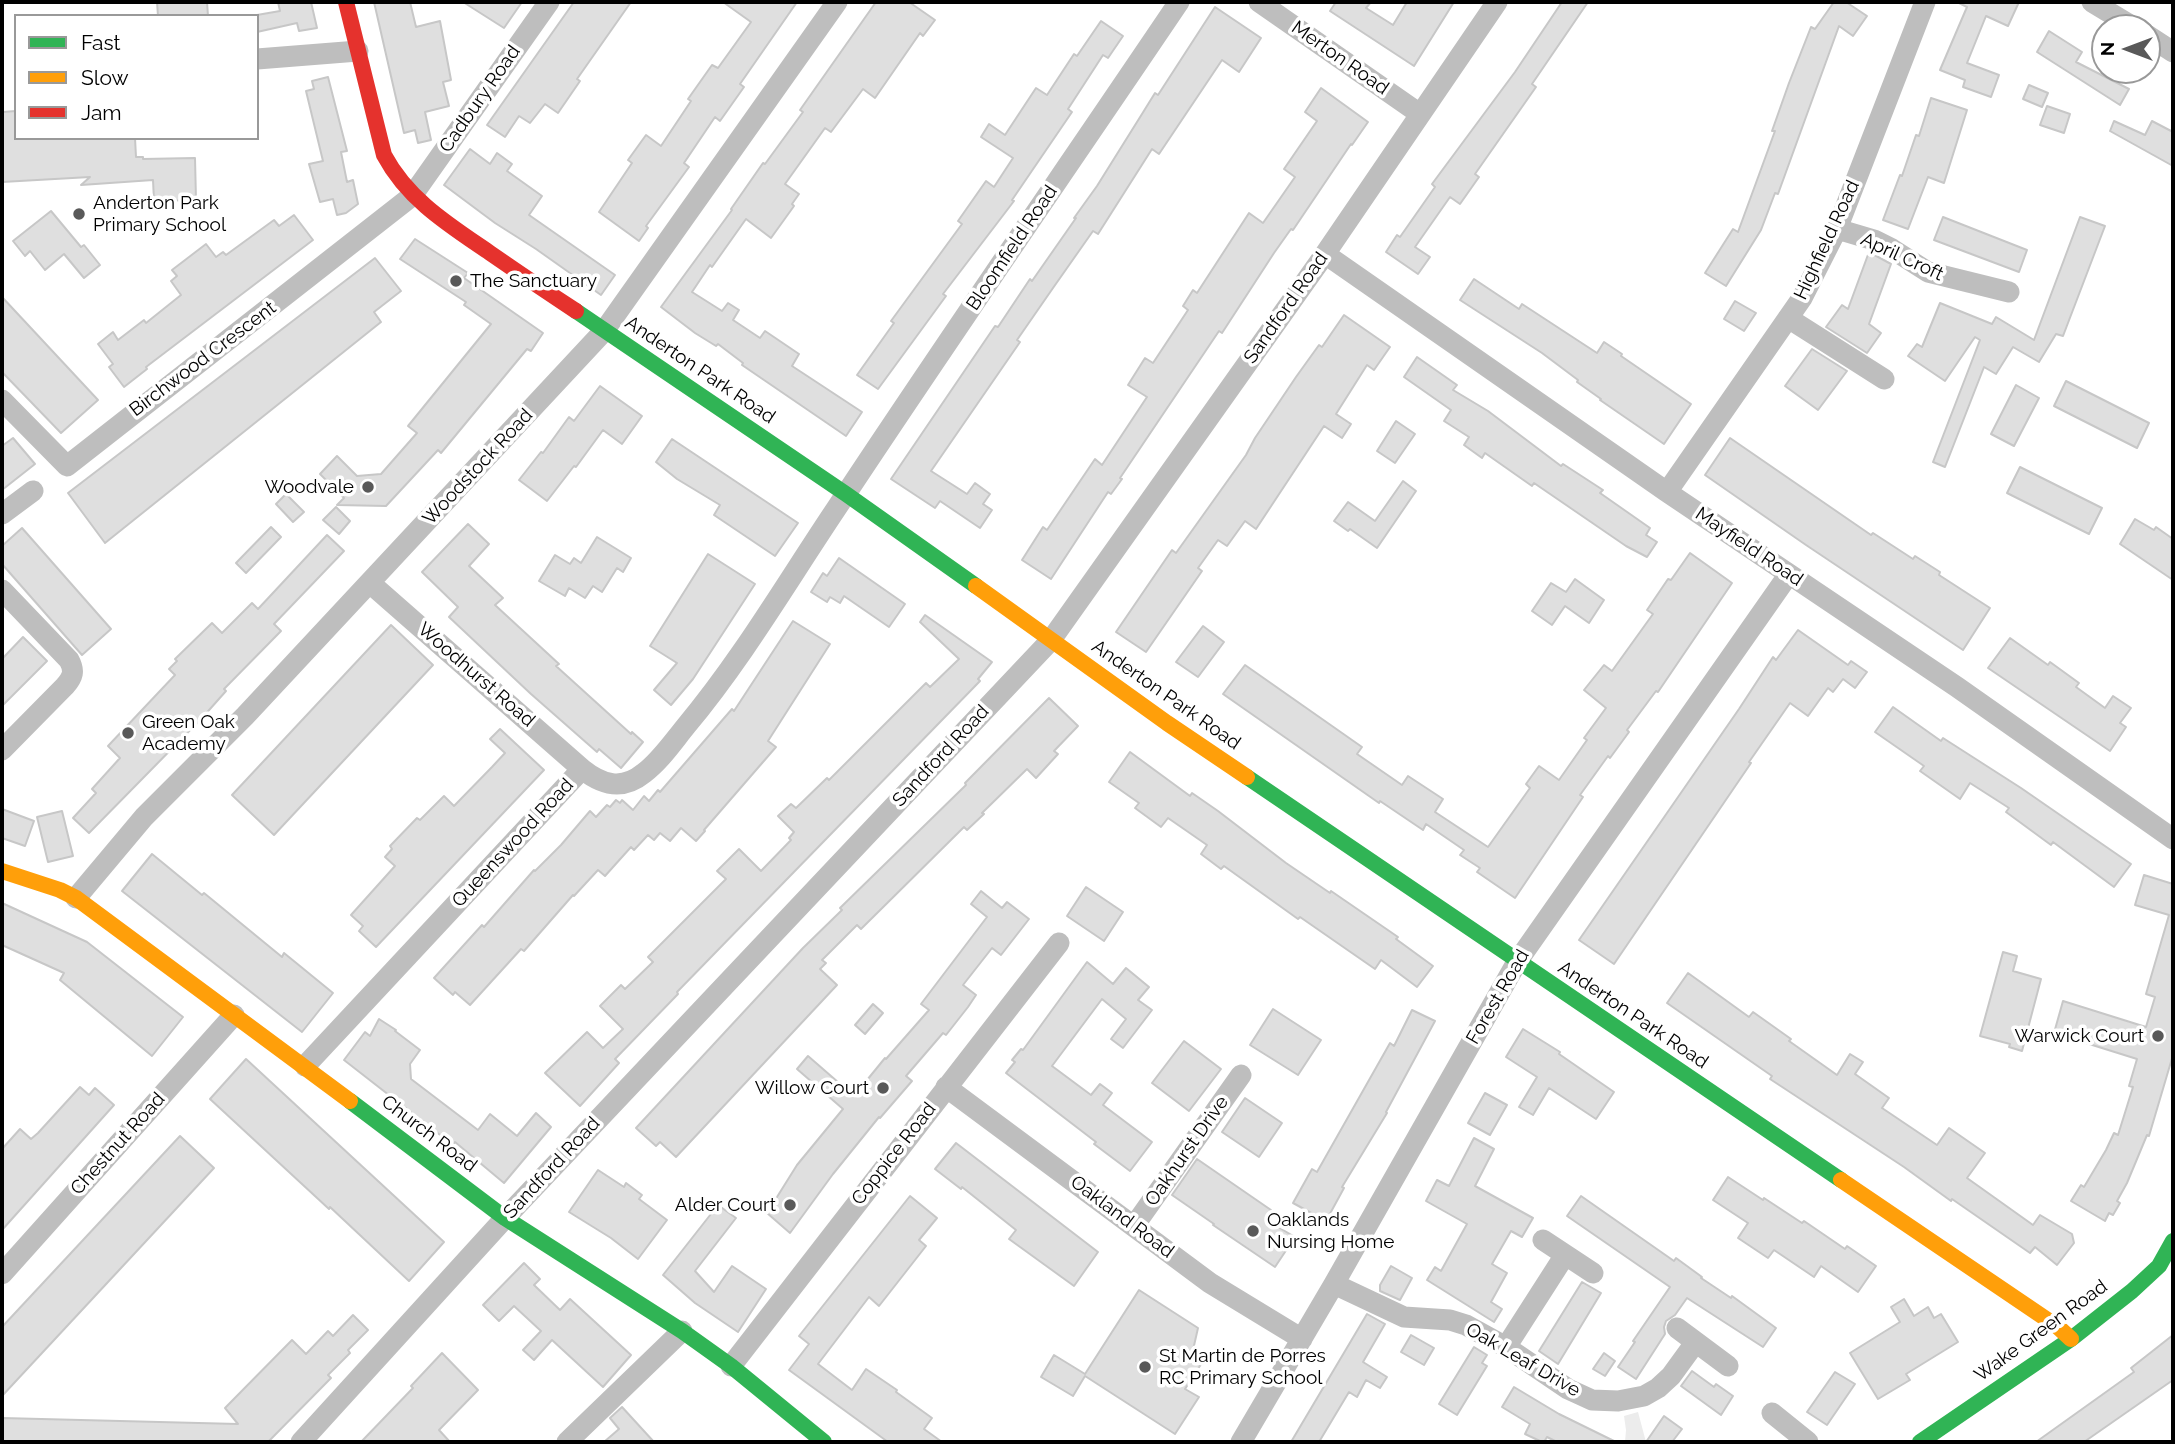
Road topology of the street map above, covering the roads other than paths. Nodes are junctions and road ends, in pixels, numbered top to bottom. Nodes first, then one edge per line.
1 (346, 2) edge
2 (549, 2) edge
3 (837, 2) edge
4 (1179, 2) edge
5 (1259, 2) edge
6 (1497, 2) edge
7 (1925, 2) edge
8 (2092, 2) edge
9 (2112, 14) edge
10 (358, 51) junction
11 (259, 59) edge
12 (1420, 114) junction
13 (412, 196) junction
14 (1837, 229) junction
15 (1325, 254) junction
16 (2009, 292) dead end
17 (1788, 318) junction
18 (604, 331) junction
19 (1884, 379) dead end
20 (2, 400) edge
21 (33, 491) dead end
22 (1667, 492) junction
23 (846, 494) junction
24 (2, 514) edge
25 (1789, 574) junction
26 (370, 583) junction
27 (2, 590) edge
28 (1051, 640) junction
29 (2, 750) edge
30 (582, 768) junction
31 (2173, 839) edge
32 (2, 871) edge
33 (76, 898) junction
34 (1059, 943) dead end
35 (1517, 962) junction
36 (234, 1015) junction
37 (305, 1066) junction
38 (1241, 1075) dead end
39 (946, 1087) junction
40 (505, 1218) junction
41 (1134, 1226) junction
42 (1544, 1240) dead end
43 (2173, 1241) edge
44 (1565, 1255) junction
45 (2166, 1271) edge
46 (1593, 1273) dead end
47 (2, 1274) edge
48 (1334, 1284) junction
49 (1677, 1328) dead end
50 (682, 1331) junction
51 (1302, 1339) junction
52 (2071, 1339) junction
53 (1695, 1343) junction
54 (1506, 1347) junction
55 (731, 1366) junction
56 (1728, 1366) dead end
57 (1772, 1413) dead end
58 (301, 1442) edge
59 (567, 1442) edge
60 (824, 1442) edge
61 (1241, 1442) edge
62 (1808, 1442) edge
63 (1920, 1442) edge

1 - 10 street, Anderton Park Road
2 - 13 street, Cadbury Road
3 - 18 street, Woodstock Road
4 - 23 street, Bloomfield Road
5 - 12 street, Merton Road
6 - 12 street, Sandford Road
7 - 14 street, Highfield Road
8 - 9 street
10 - 11 street
10 - 13 street, Anderton Park Road
12 - 15 street, Sandford Road
13 - 18 street, Anderton Park Road
13 - 20 street, Birchwood Crescent
14 - 16 street, April Croft
14 - 17 street, Highfield Road
15 - 22 street, Mayfield Road
15 - 28 street, Sandford Road
17 - 19 street
17 - 22 street, Highfield Road
18 - 23 street, Anderton Park Road
18 - 26 street, Woodstock Road
21 - 24 street
22 - 25 street, Mayfield Road
23 - 28 street, Anderton Park Road
23 - 30 street, Queenswood Road
25 - 31 street, Mayfield Road
25 - 35 street, Forest Road
26 - 30 street, Woodhurst Road
26 - 33 street, Woodstock Road
27 - 29 street
28 - 35 street, Anderton Park Road
28 - 40 street, Sandford Road
30 - 37 street, Queenswood Road
32 - 33 street, Church Road
33 - 36 street, Church Road
34 - 39 street, Coppice Road
35 - 48 street, Forest Road
35 - 52 street, Anderton Park Road
36 - 37 street, Church Road
36 - 47 street, Chestnut Road
37 - 40 street, Church Road
38 - 41 street, Oakhurst Drive
39 - 41 street, Oakland Road
39 - 55 street, Coppice Road
40 - 50 street, Church Road
40 - 58 street, Sandford Road
41 - 51 street, Oakland Road
42 - 44 street
43 - 45 street, Wake Green Road
44 - 46 street
44 - 54 street
45 - 52 street, Wake Green Road
48 - 51 street, Forest Road
48 - 54 street, Oak Leaf Drive
49 - 53 street
50 - 55 street, Church Road
50 - 59 street
51 - 61 street, Forest Road
52 - 63 street, Wake Green Road
53 - 54 street, Oak Leaf Drive
53 - 56 street
55 - 60 street, Church Road
57 - 62 street

